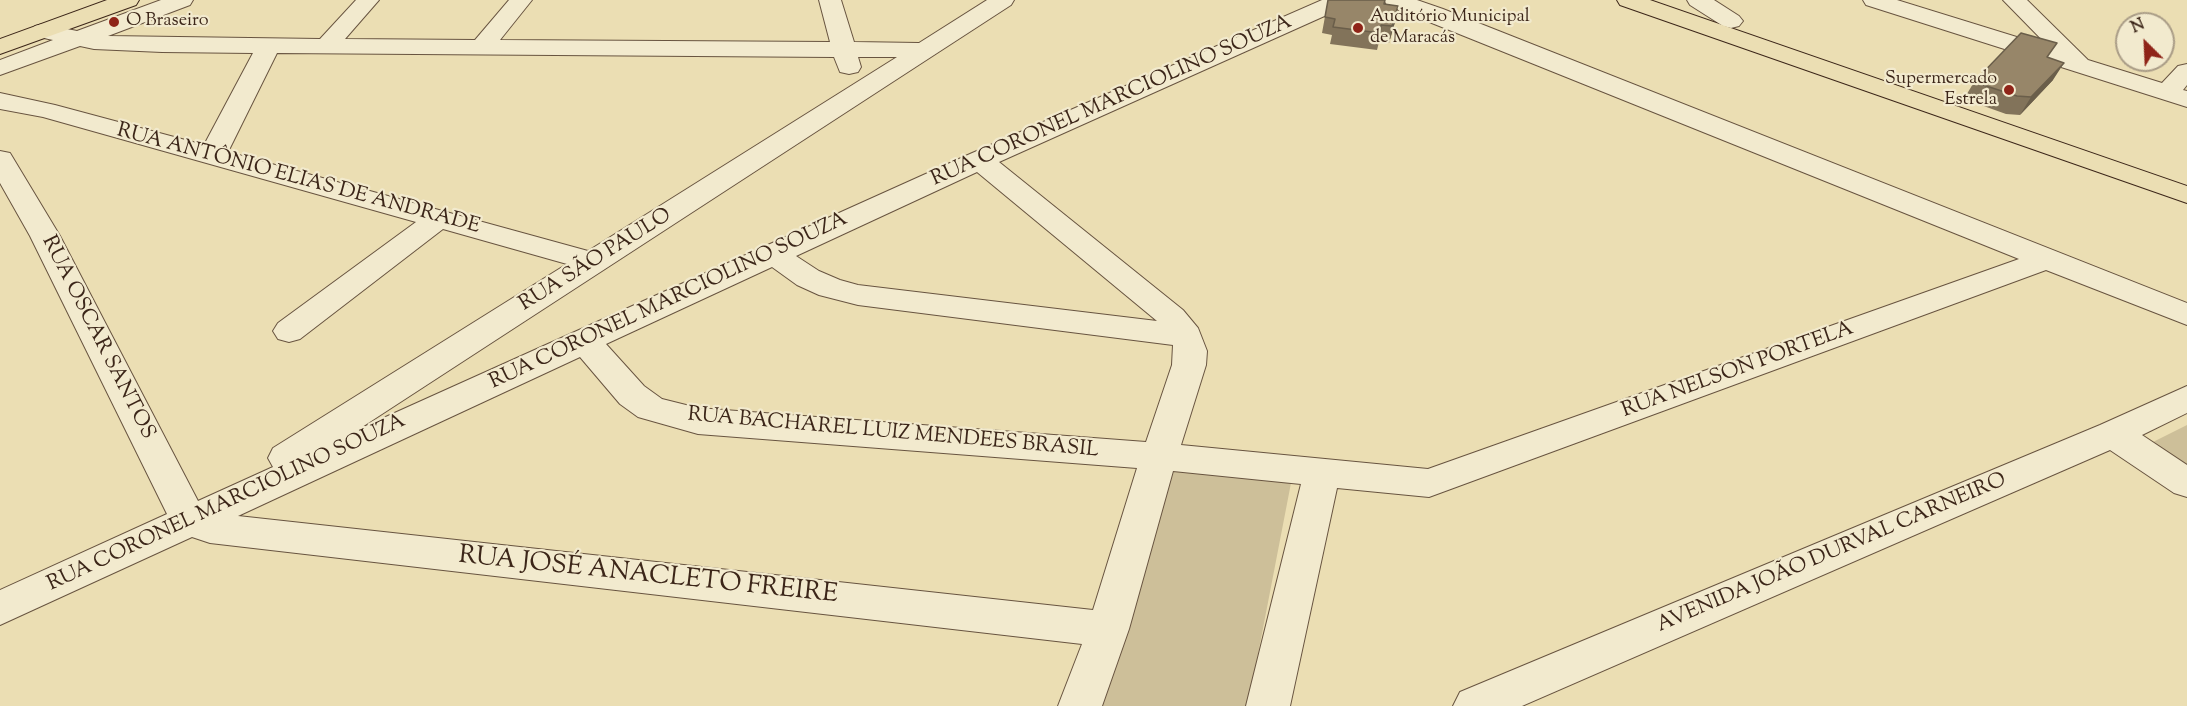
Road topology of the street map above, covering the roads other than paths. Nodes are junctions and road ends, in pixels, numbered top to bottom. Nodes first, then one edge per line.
1 (128, 0) edge
2 (182, 0) edge
3 (368, 0) edge
4 (521, 0) edge
5 (830, 0) edge
6 (1003, 0) edge
7 (1341, 0) edge
8 (1395, 0) edge
9 (1669, 0) edge
10 (1698, 0) edge
11 (1874, 0) edge
12 (2014, 0) edge
13 (1637, 1) edge
14 (1463, 13) edge
15 (1731, 21) junction
16 (43, 31) junction
17 (79, 39) junction
18 (327, 45) junction
19 (268, 46) junction
20 (483, 46) junction
21 (0, 47) edge
22 (844, 48) junction
23 (926, 50) junction
24 (2080, 65) junction
25 (0, 68) edge
26 (2187, 71) edge
27 (856, 94) junction
28 (2176, 96) edge
29 (0, 102) edge
30 (212, 157) junction
31 (0, 159) edge
32 (980, 160) junction
33 (2187, 179) edge
34 (2187, 195) edge
35 (438, 219) junction
36 (773, 254) junction
37 (2047, 259) junction
38 (595, 262) junction
39 (2187, 315) edge
40 (289, 331) dead end
41 (1187, 336) junction
42 (585, 341) junction
43 (2187, 398) edge
44 (2113, 434) junction
45 (1159, 456) junction
46 (1322, 473) junction
47 (1429, 483) joint
48 (2187, 483) edge
49 (189, 520) junction
50 (0, 608) edge
51 (1108, 629) junction
52 (1080, 706) edge
53 (1268, 706) edge
54 (1475, 706) edge

1 - 16 main road
2 - 17 street
3 - 18 street
4 - 20 street
5 - 22 street
6 - 23 street, RUA SÃO PAULO
7 - 32 street, RUA CORONEL MARCIOLINO SOUZA
8 - 14 street
9 - 15 main road
10 - 15 street
11 - 24 street
12 - 24 street
13 - 34 main road
14 - 37 street
15 - 33 main road
16 - 17 street
16 - 21 main road
17 - 19 street
17 - 25 street
18 - 19 street
18 - 20 street
19 - 30 street
20 - 22 street
22 - 23 street
22 - 27 street
23 - 27 street, RUA SÃO PAULO
24 - 28 street
26 - 28 street
27 - 38 street, RUA SÃO PAULO
29 - 30 street, RUA ANTÔNIO ELIAS DE ANDRADE
30 - 35 street, RUA ANTÔNIO ELIAS DE ANDRADE
31 - 49 street, RUA OSCAR SANTOS
32 - 36 street, RUA CORONEL MARCIOLINO SOUZA
32 - 41 street
35 - 38 street, RUA ANTÔNIO ELIAS DE ANDRADE
35 - 40 street
36 - 41 street
36 - 42 street, RUA CORONEL MARCIOLINO SOUZA
37 - 39 street
37 - 47 street, RUA NELSON PORTELA
38 - 49 street, RUA SÃO PAULO
41 - 45 street
42 - 45 street, RUA BACHAREL LUIZ MENDEES BRASIL
42 - 49 street, RUA CORONEL MARCIOLINO SOUZA
43 - 44 street, AVENIDA JOÃO DURVAL CARNEIRO
44 - 48 street
44 - 54 street, AVENIDA JOÃO DURVAL CARNEIRO
45 - 46 street, RUA BACHAREL LUIZ MENDEES BRASIL
45 - 51 street
46 - 47 street, RUA BACHAREL LUIZ MENDEES BRASIL
46 - 53 street
49 - 50 street, RUA CORONEL MARCIOLINO SOUZA
49 - 51 street, RUA JOSÉ ANACLETO FREIRE
51 - 52 street

